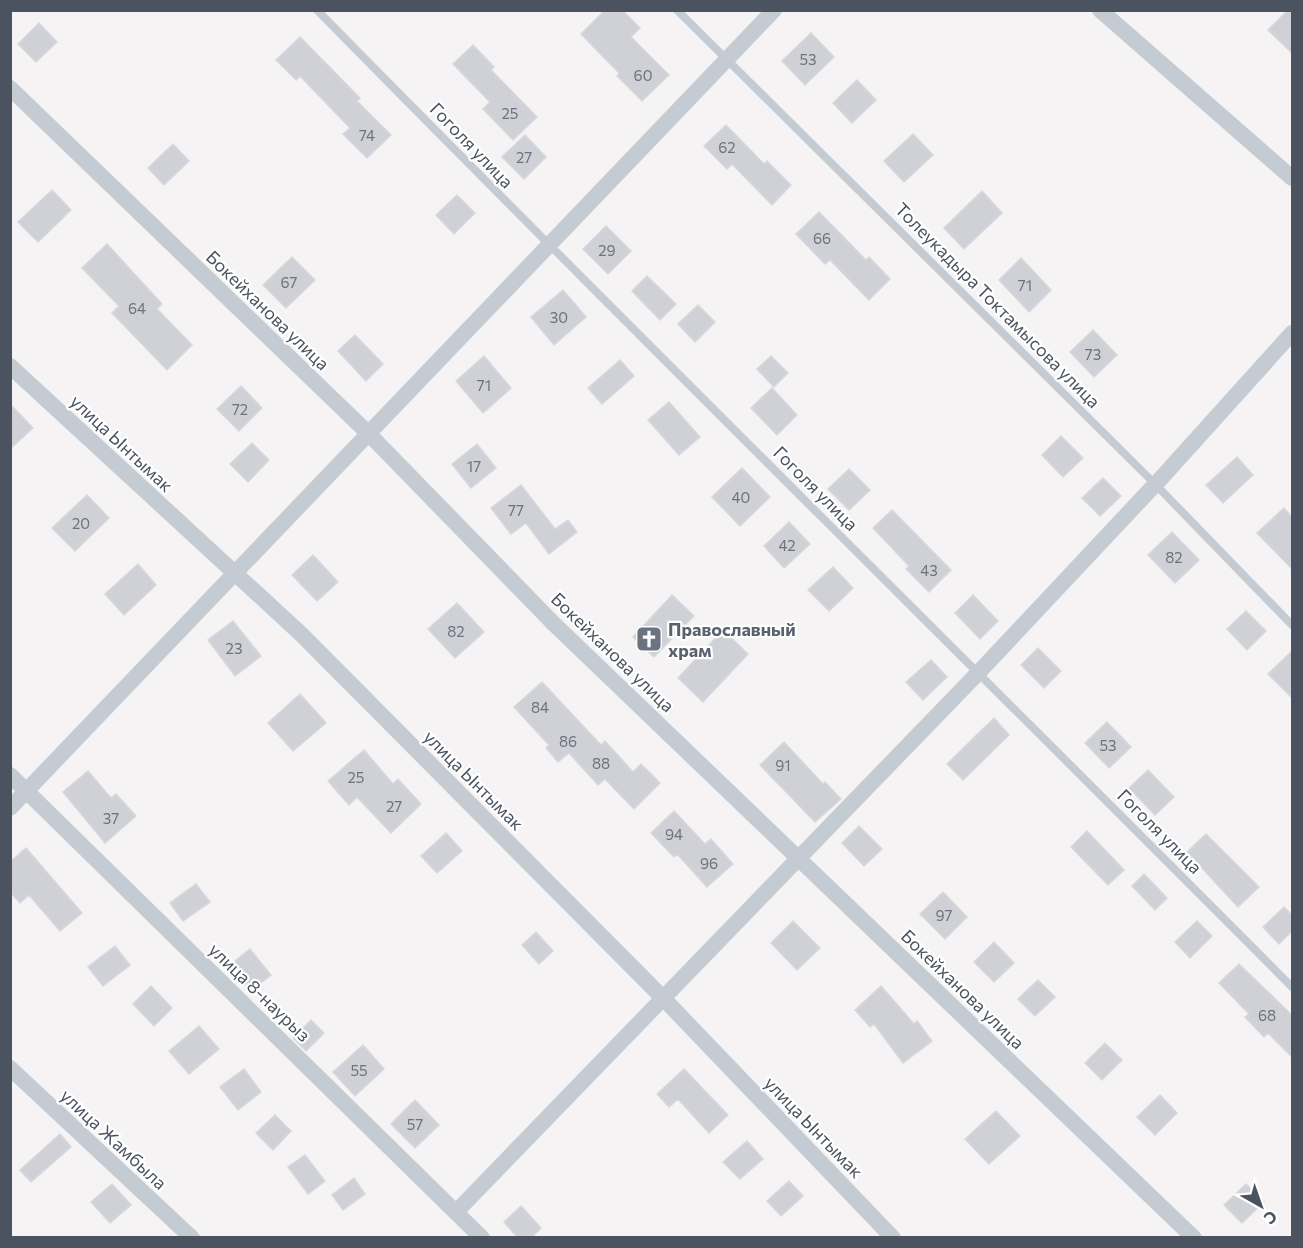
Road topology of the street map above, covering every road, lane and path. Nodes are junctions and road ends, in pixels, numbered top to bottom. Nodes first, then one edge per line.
1 (317, 10) edge
2 (677, 10) edge
3 (774, 10) edge
4 (1100, 10) edge
5 (727, 60) junction
6 (10, 88) edge
7 (1293, 178) edge
8 (549, 246) junction
9 (1293, 333) edge
10 (10, 366) edge
11 (369, 434) junction
12 (1155, 484) junction
13 (235, 574) junction
14 (1293, 625) edge
15 (979, 672) junction
16 (10, 776) edge
17 (26, 792) junction
18 (10, 808) edge
19 (799, 859) junction
20 (1293, 987) edge
21 (663, 998) junction
22 (10, 1068) edge
23 (456, 1212) junction
24 (192, 1238) edge
25 (482, 1238) edge
26 (893, 1238) edge
27 (1194, 1238) edge

1 - 8 lane, Гоголя улица
2 - 5 lane, Толеукадыра Токтамысова улица
3 - 5 street
4 - 7 street
5 - 8 street
5 - 12 lane, Толеукадыра Токтамысова улица
6 - 11 street, Бокейханова улица
8 - 11 street
8 - 15 lane, Гоголя улица
9 - 12 street
10 - 13 street, улица Ынтымак
11 - 13 street
11 - 19 street, Бокейханова улица
12 - 14 lane, Толеукадыра Токтамысова улица
12 - 15 street
13 - 17 street
13 - 21 street, улица Ынтымак
15 - 19 street
15 - 20 lane, Гоголя улица
16 - 17 street, улица 8-наурыз
17 - 18 street
17 - 23 street, улица 8-наурыз
19 - 21 street
19 - 27 street, Бокейханова улица
21 - 23 street
21 - 26 street, улица Ынтымак
22 - 24 street, улица Жамбыла
23 - 25 street, улица 8-наурыз

